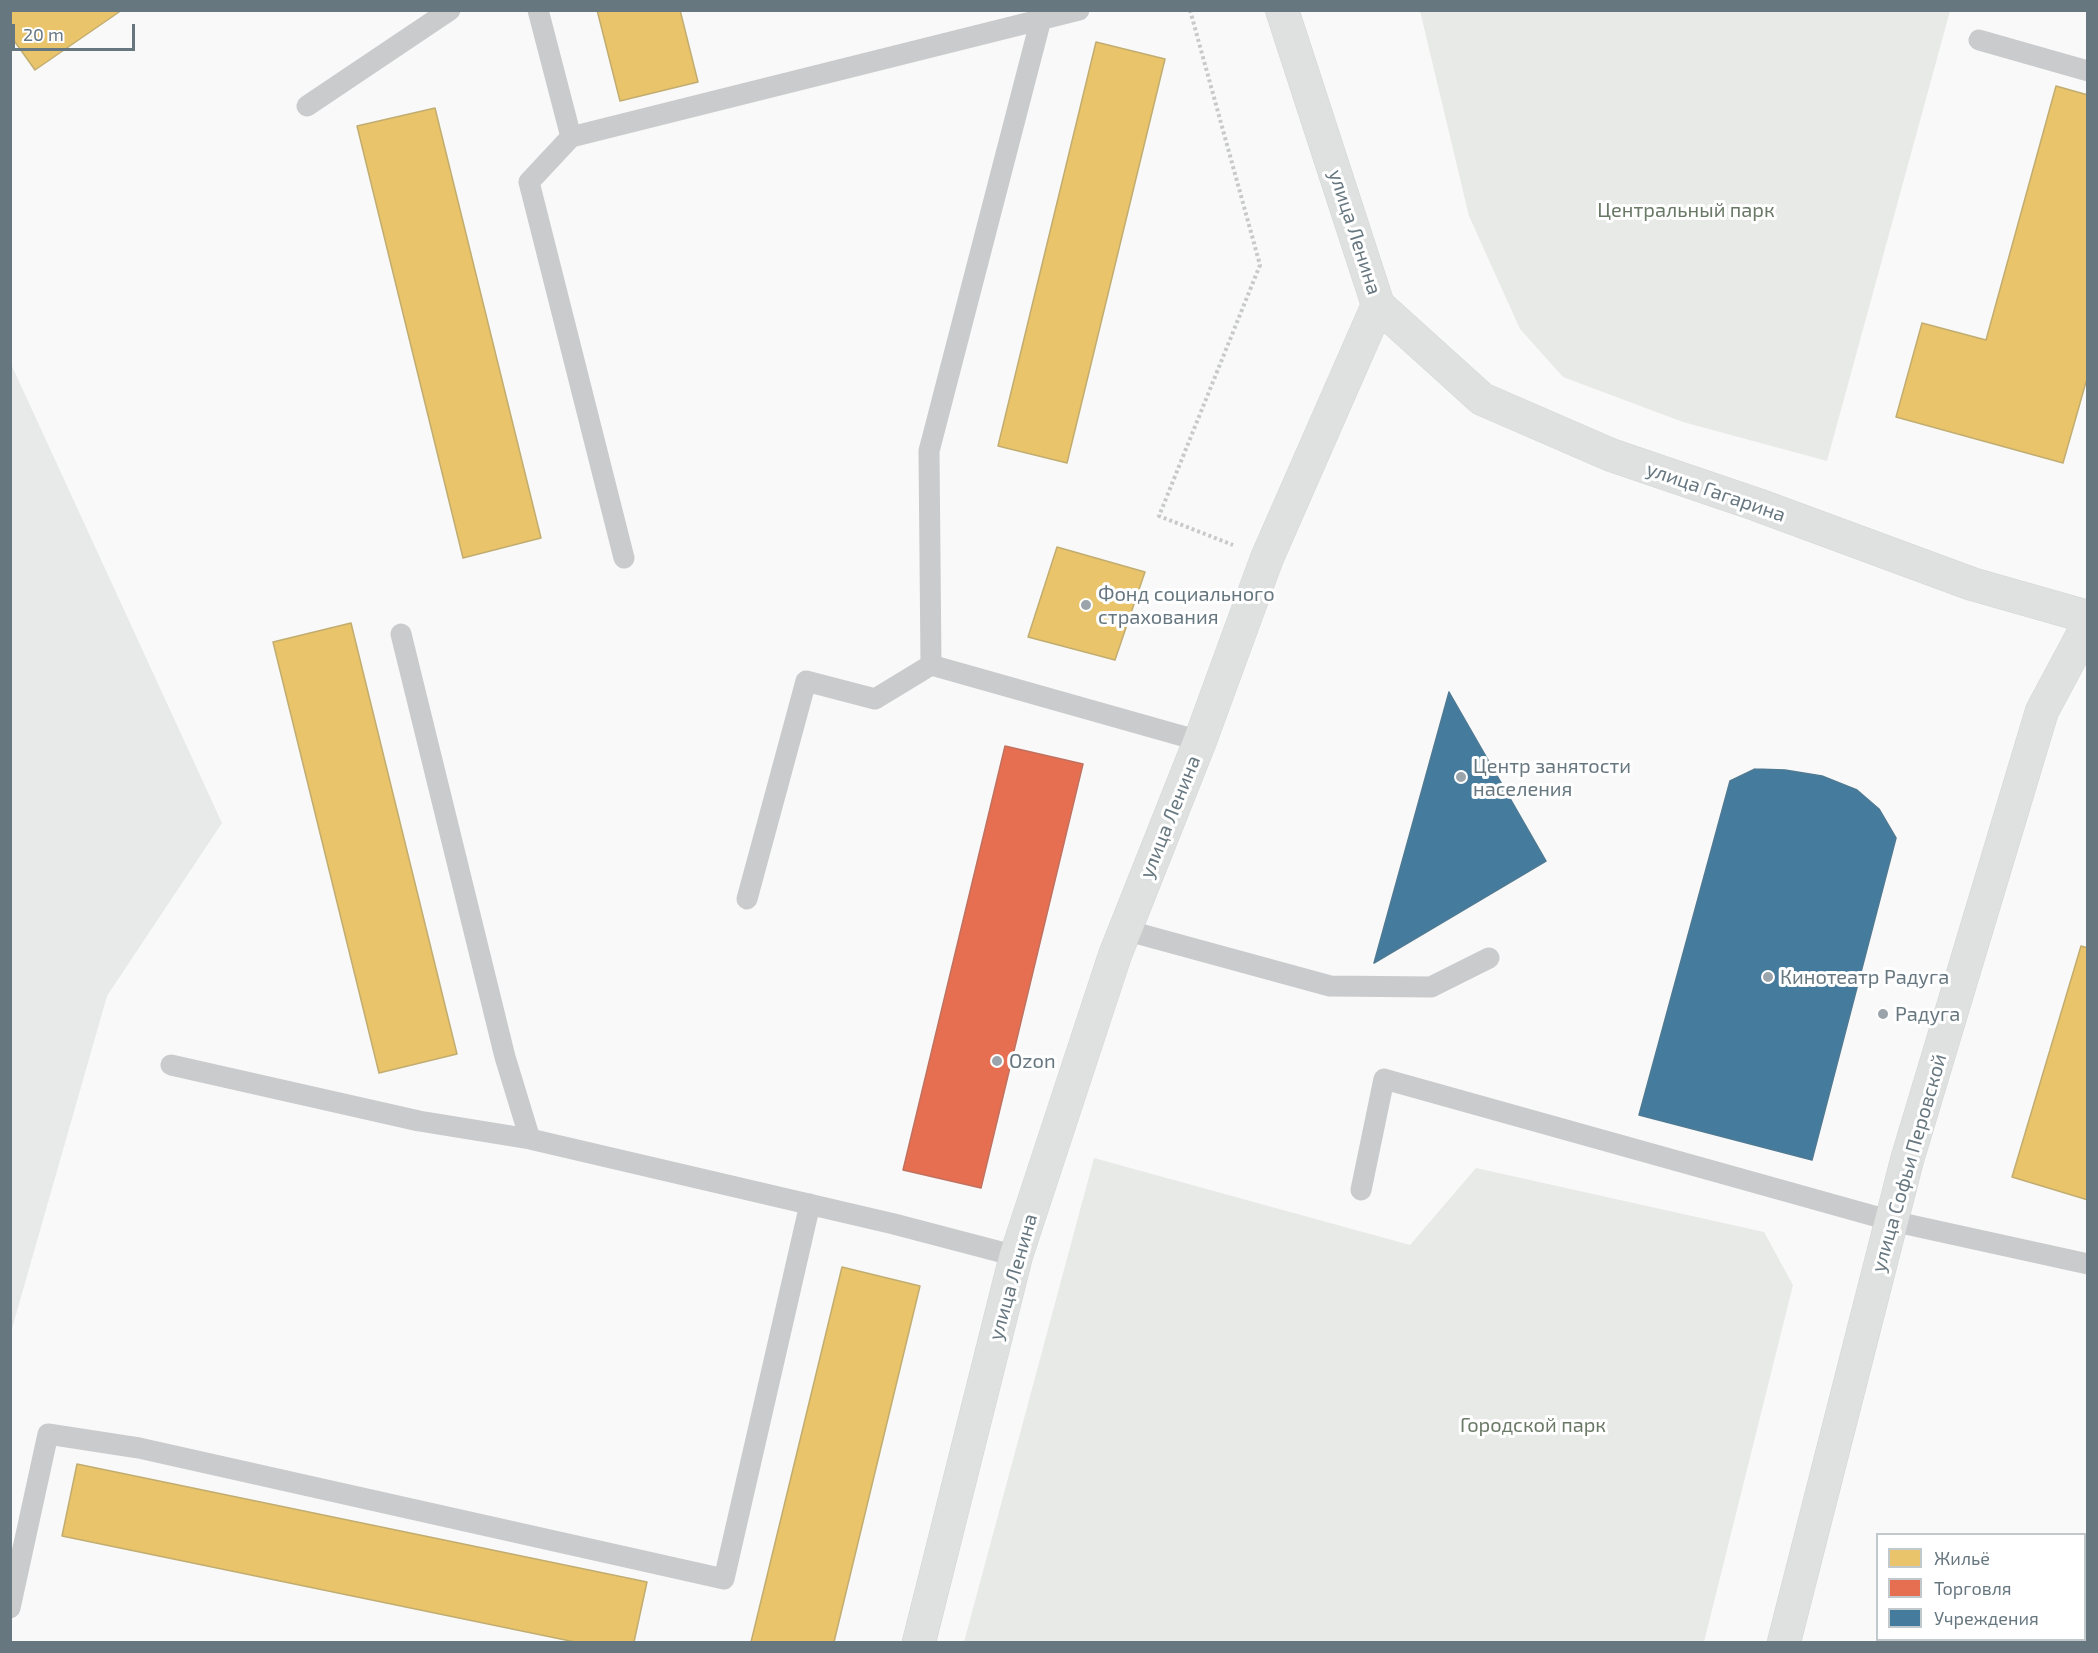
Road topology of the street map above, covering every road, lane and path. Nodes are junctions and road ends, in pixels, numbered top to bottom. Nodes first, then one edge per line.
1 (450, 10) edge
2 (538, 10) edge
3 (1080, 10) edge
4 (1190, 10) edge
5 (1282, 10) edge
6 (1041, 19) junction
7 (1979, 40) dead end
8 (2088, 71) edge
9 (307, 106) dead end
10 (571, 137) junction
11 (1378, 305) junction
12 (624, 558) dead end
13 (1267, 558) junction
14 (2088, 617) edge
15 (2088, 626) edge
16 (401, 634) dead end
17 (931, 665) junction
18 (1200, 741) junction
19 (747, 899) dead end
20 (1125, 930) junction
21 (1489, 958) dead end
22 (171, 1065) dead end
23 (530, 1138) junction
24 (1361, 1190) dead end
25 (810, 1204) junction
26 (1892, 1221) junction
27 (1017, 1256) junction
28 (2088, 1264) edge
29 (10, 1608) edge
30 (919, 1642) edge
31 (1784, 1642) edge

1 - 9 lane
2 - 10 lane
3 - 6 lane
4 - 13 path
5 - 11 main road, улица Ленина
6 - 10 lane
6 - 17 lane
7 - 8 lane
10 - 12 lane
11 - 13 main road, улица Ленина
11 - 14 main road, улица Гагарина
13 - 18 main road, улица Ленина
15 - 26 main road, улица Софьи Перовской
16 - 23 lane
17 - 18 lane
17 - 19 lane
18 - 20 main road, улица Ленина
20 - 21 lane
20 - 27 main road, улица Ленина
22 - 23 lane
23 - 25 lane
24 - 26 lane
25 - 27 lane
25 - 29 lane
26 - 28 lane
26 - 31 main road, улица Софьи Перовской
27 - 30 main road, улица Ленина

